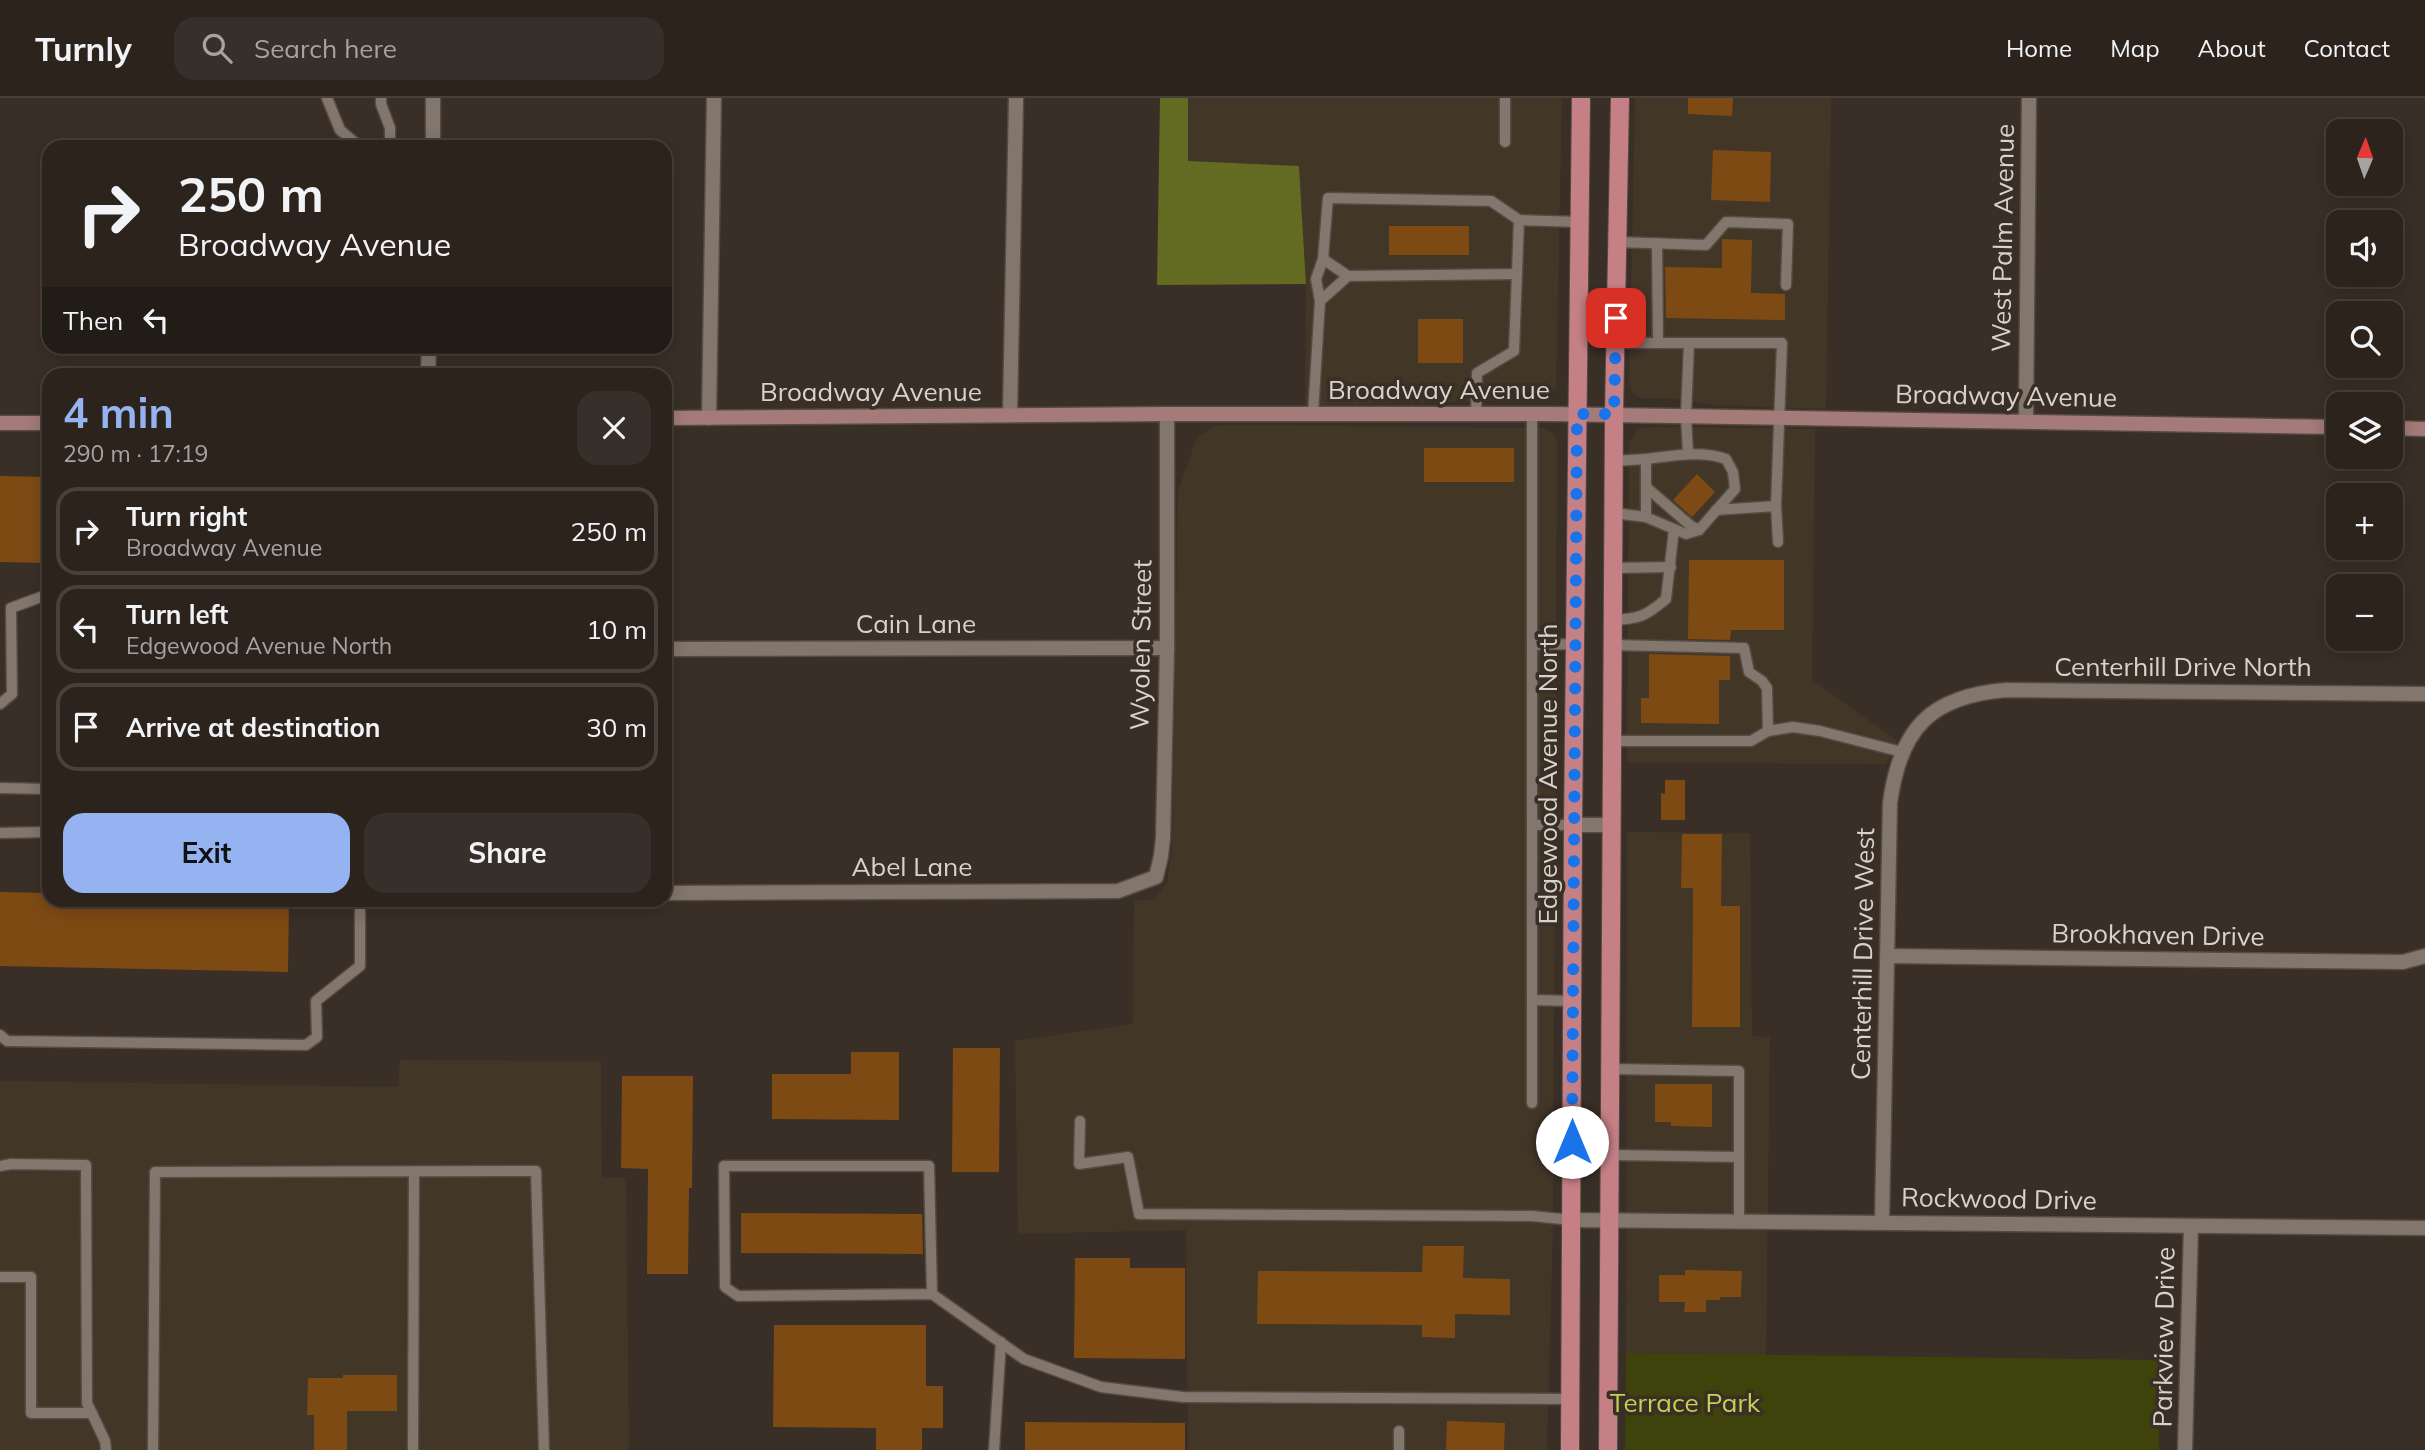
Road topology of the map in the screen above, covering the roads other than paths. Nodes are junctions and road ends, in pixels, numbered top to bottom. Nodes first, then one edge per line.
1 (327, 98) edge
2 (381, 98) edge
3 (433, 98) edge
4 (714, 98) edge
5 (1016, 98) edge
6 (1505, 98) edge
7 (1581, 98) edge
8 (1620, 98) edge
9 (2029, 98) edge
10 (352, 140) edge
11 (390, 140) edge
12 (433, 140) edge
13 (1505, 142) dead end
14 (1519, 220) junction
15 (1580, 222) junction
16 (1617, 242) junction
17 (1657, 243) junction
18 (1323, 259) junction
19 (1517, 274) junction
20 (1348, 276) junction
21 (1786, 285) dead end
22 (1320, 301) junction
23 (1615, 343) junction
24 (1658, 343) junction
25 (1689, 343) junction
26 (1167, 414) junction
27 (1313, 414) junction
28 (1476, 414) junction
29 (1532, 414) junction
30 (1577, 414) junction
31 (1614, 414) junction
32 (1010, 415) junction
33 (1686, 415) junction
34 (1780, 416) junction
35 (672, 418) edge
36 (709, 418) junction
37 (2025, 420) junction
38 (0, 423) edge
39 (42, 423) edge
40 (2326, 427) edge
41 (2403, 428) edge
42 (2425, 429) edge
43 (1688, 454) junction
44 (1646, 459) junction
45 (1614, 461) junction
46 (1646, 487) junction
47 (1776, 506) junction
48 (1716, 510) junction
49 (1614, 513) junction
50 (1646, 517) junction
51 (1674, 529) junction
52 (1699, 530) junction
53 (1778, 542) dead end
54 (1671, 567) junction
55 (1613, 568) junction
56 (42, 597) edge
57 (1613, 620) junction
58 (1532, 645) junction
59 (1575, 645) junction
60 (1613, 645) junction
61 (1167, 648) junction
62 (672, 649) edge
63 (2425, 694) edge
64 (0, 704) edge
65 (1942, 706) joint
66 (1769, 731) junction
67 (1613, 741) junction
68 (1902, 752) junction
69 (0, 788) edge
70 (42, 789) edge
71 (1532, 825) junction
72 (1573, 825) junction
73 (1612, 825) junction
74 (0, 832) edge
75 (42, 832) edge
76 (1156, 877) joint
77 (672, 893) edge
78 (360, 907) edge
79 (1889, 956) junction
80 (2425, 956) edge
81 (1532, 1000) junction
82 (1572, 1001) junction
83 (0, 1035) edge
84 (1611, 1069) junction
85 (1532, 1103) dead end
86 (1080, 1121) dead end
87 (1611, 1155) junction
88 (1739, 1157) junction
89 (0, 1166) edge
90 (414, 1171) junction
91 (1572, 1220) junction
92 (1611, 1221) junction
93 (1739, 1221) junction
94 (1882, 1222) junction
95 (2191, 1226) junction
96 (2425, 1228) edge
97 (0, 1277) edge
98 (932, 1294) junction
99 (1001, 1342) junction
100 (1571, 1399) junction
101 (92, 1413) junction
102 (1399, 1431) dead end
103 (106, 1450) edge
104 (153, 1450) edge
105 (413, 1450) edge
106 (544, 1450) edge
107 (994, 1450) edge
108 (1399, 1450) edge
109 (1570, 1450) edge
110 (1608, 1450) edge
111 (2185, 1450) edge

1 - 10 lane
2 - 11 lane
3 - 12 street
4 - 36 street
5 - 32 street
6 - 13 lane
7 - 15 main road, Edgewood Avenue North
8 - 16 main road
9 - 37 street, West Palm Avenue
14 - 15 lane
14 - 18 lane
14 - 19 lane
15 - 30 main road, Edgewood Avenue North
16 - 17 lane
16 - 23 main road
17 - 21 lane
17 - 24 lane
18 - 20 lane
18 - 22 lane
19 - 20 lane
19 - 28 lane
20 - 22 lane
22 - 27 lane
23 - 24 lane
23 - 31 main road
24 - 25 lane
25 - 33 lane
25 - 34 lane
26 - 27 street, Broadway Avenue
26 - 32 street, Broadway Avenue
26 - 61 street, Wyolen Street
27 - 28 street, Broadway Avenue
28 - 29 street, Broadway Avenue
29 - 30 street, Broadway Avenue
29 - 58 lane
30 - 31 street, Broadway Avenue
30 - 59 main road, Edgewood Avenue North
31 - 33 street, Broadway Avenue
31 - 45 main road
32 - 36 street, Broadway Avenue
33 - 34 street, Broadway Avenue
33 - 43 lane
34 - 37 street, Broadway Avenue
34 - 47 lane
35 - 36 street, Broadway Avenue
37 - 40 street, Broadway Avenue
38 - 39 street
41 - 42 street
43 - 44 lane
43 - 48 lane
44 - 45 lane
44 - 46 lane
45 - 49 main road
46 - 50 lane
46 - 52 lane
47 - 48 lane
47 - 53 lane
48 - 52 lane
49 - 50 lane
49 - 55 main road
50 - 51 lane
51 - 52 lane
51 - 54 lane
54 - 55 lane
54 - 57 lane
55 - 57 main road
56 - 64 lane
57 - 60 main road
58 - 59 lane
58 - 71 lane
59 - 72 main road, Edgewood Avenue North
60 - 66 lane
60 - 67 main road
61 - 62 street, Cain Lane
61 - 76 street, Wyolen Street
63 - 65 street, Centerhill Drive North
65 - 68 street, Centerhill Drive West
66 - 67 lane
66 - 68 lane
67 - 73 main road
68 - 79 street, Centerhill Drive West
69 - 70 lane
71 - 72 lane
71 - 81 lane
72 - 73 street
72 - 82 main road, Edgewood Avenue North
73 - 84 main road
74 - 75 lane
76 - 77 street, Abel Lane
78 - 83 lane
79 - 80 street, Brookhaven Drive
79 - 94 street, Centerhill Drive West
81 - 82 lane
81 - 85 lane
82 - 91 main road, Edgewood Avenue North
84 - 87 main road
84 - 88 lane
86 - 91 lane
87 - 88 lane
87 - 92 main road
88 - 93 lane
89 - 101 lane
90 - 104 lane
90 - 105 lane
90 - 106 lane
91 - 92 street, Rockwood Drive
91 - 100 main road, Edgewood Avenue North
92 - 93 street, Rockwood Drive
92 - 110 main road
93 - 94 street, Rockwood Drive
94 - 95 street, Rockwood Drive
95 - 96 street, Rockwood Drive
95 - 111 street, Parkview Drive
97 - 101 lane
98 - 98 lane
98 - 99 lane
99 - 100 lane
99 - 107 lane
100 - 109 main road, Edgewood Avenue North
101 - 103 lane
102 - 108 lane

